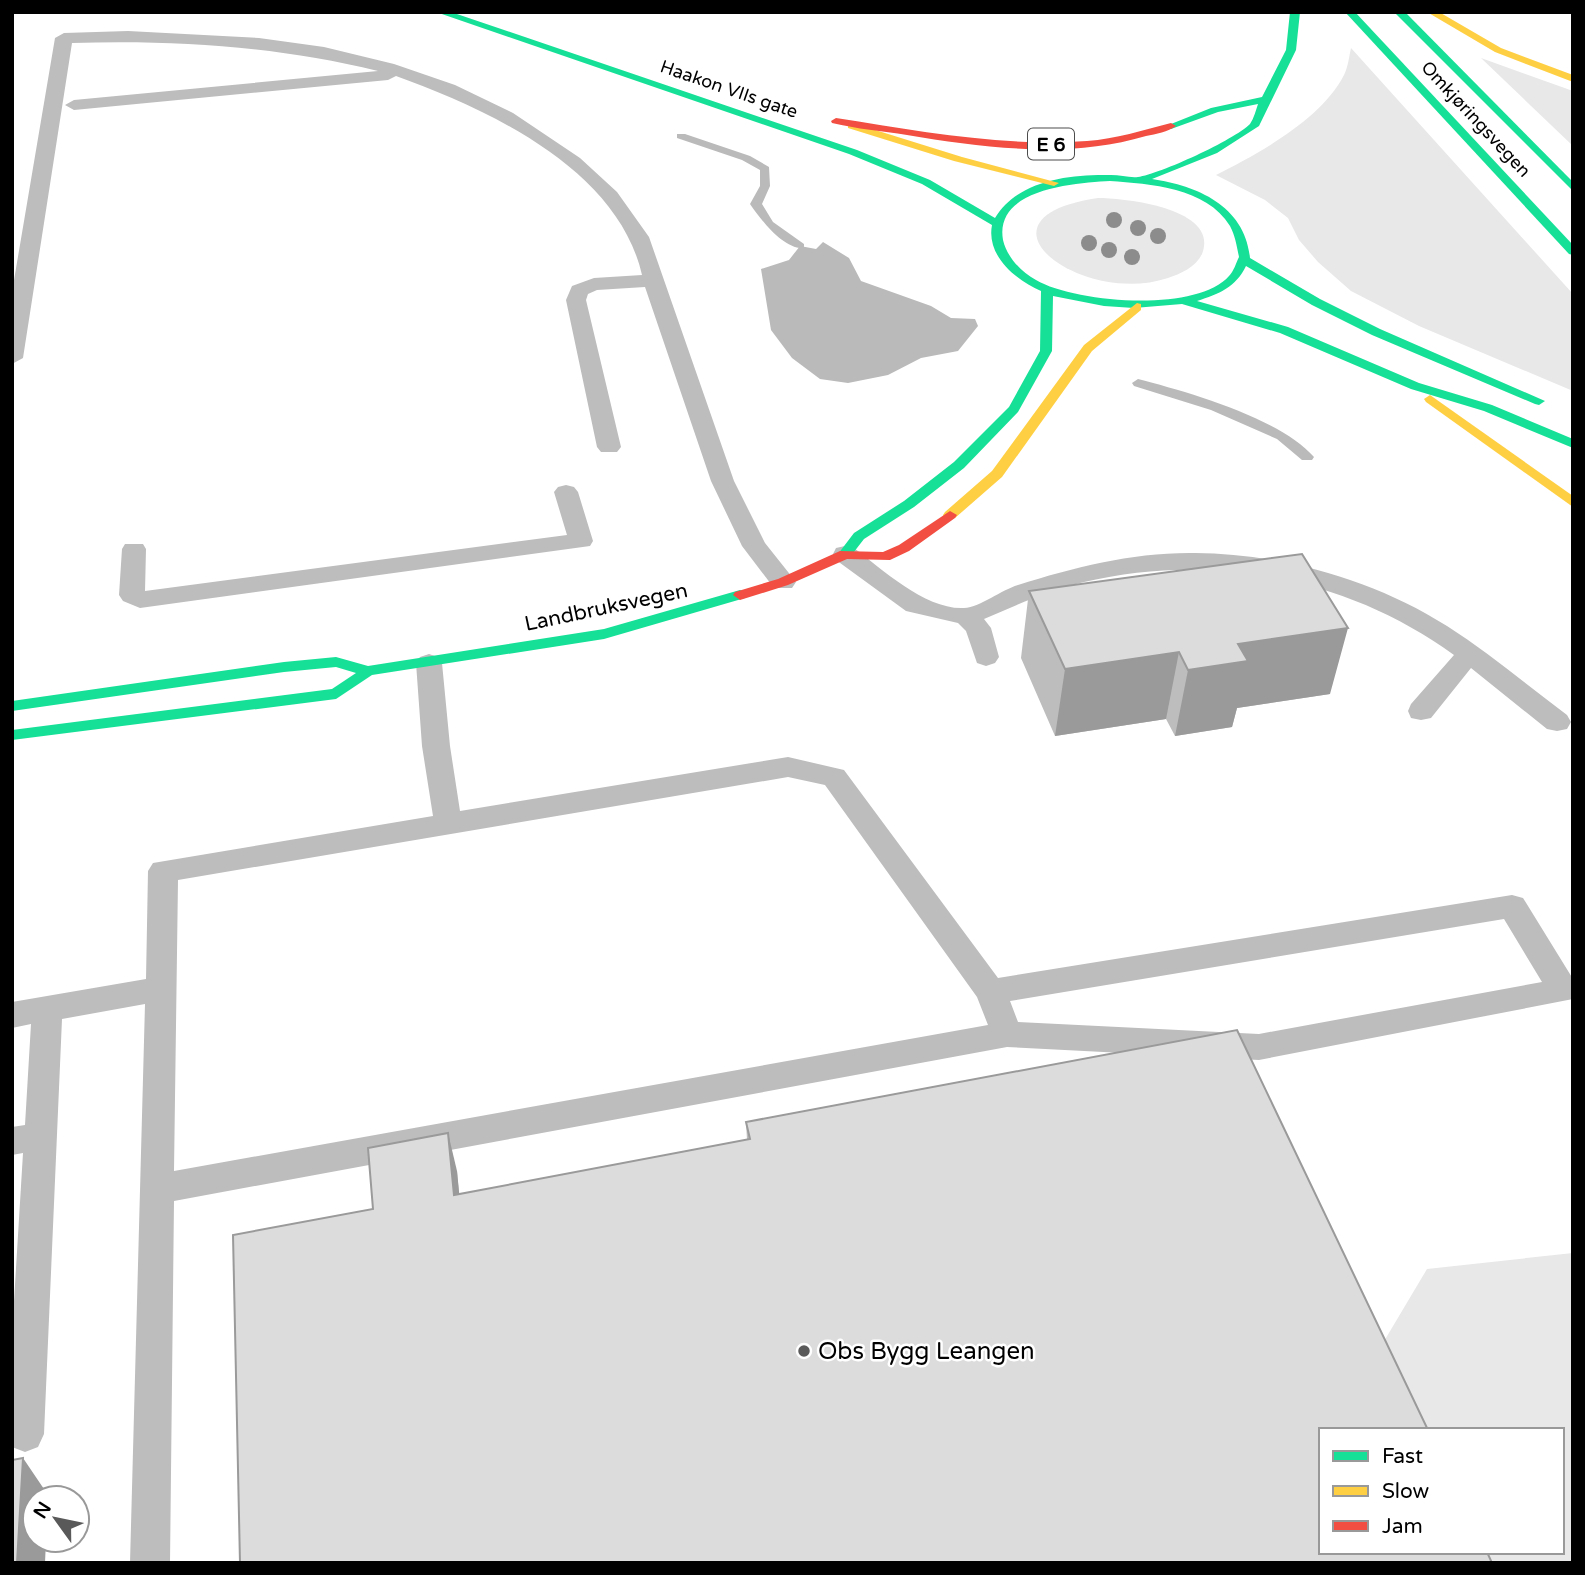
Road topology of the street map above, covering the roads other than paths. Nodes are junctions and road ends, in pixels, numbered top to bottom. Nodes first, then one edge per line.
1 (441, 12) edge
2 (1295, 12) edge
3 (1350, 12) edge
4 (1399, 12) edge
5 (1432, 12) edge
6 (405, 73) junction
7 (1573, 79) edge
8 (1262, 100) junction
9 (74, 105) dead end
10 (1140, 180) junction
11 (1054, 183) junction
12 (1573, 188) edge
13 (996, 223) junction
14 (1573, 252) edge
15 (1245, 260) junction
16 (653, 280) junction
17 (1047, 290) junction
18 (1184, 302) junction
19 (1136, 307) junction
20 (12, 358) edge
21 (1415, 386) junction
22 (1560, 410) dead end
23 (1573, 444) edge
24 (609, 447) dead end
25 (566, 492) dead end
26 (1573, 503) edge
27 (134, 549) dead end
28 (845, 554) junction
29 (783, 582) junction
30 (967, 617) junction
31 (1468, 655) junction
32 (986, 657) dead end
33 (429, 663) junction
34 (368, 671) junction
35 (12, 706) edge
36 (1421, 710) dead end
37 (1557, 722) dead end
38 (12, 736) edge
39 (448, 824) junction
40 (161, 989) junction
41 (991, 992) junction
42 (47, 1009) junction
43 (12, 1015) edge
44 (1007, 1034) junction
45 (27, 1138) edge
46 (157, 1189) junction
47 (25, 1434) dead end
48 (150, 1563) edge

1 - 13 main road, Haakon VIIs gate
2 - 8 main road
3 - 14 main road, Omkjøringsvegen
4 - 12 main road, Omkjøringsvegen
5 - 7 main road
6 - 9 lane
6 - 16 lane
6 - 20 lane
8 - 10 main road
8 - 11 main road, E 6
10 - 11 main road
10 - 15 main road
11 - 13 main road
13 - 17 main road
15 - 18 main road
15 - 22 main road
16 - 24 lane
16 - 29 lane
17 - 19 main road
17 - 28 main road, Landbruksvegen
18 - 19 main road
18 - 21 main road
19 - 28 main road, Landbruksvegen
21 - 23 main road
21 - 26 main road
25 - 27 lane
28 - 29 main road, Landbruksvegen
28 - 30 lane
29 - 33 main road, Landbruksvegen
30 - 31 lane
30 - 32 lane
31 - 36 lane
31 - 37 lane
33 - 34 main road, Landbruksvegen
33 - 39 lane
34 - 35 main road, Landbruksvegen
34 - 38 main road, Landbruksvegen
39 - 40 lane
39 - 41 lane
40 - 42 lane
40 - 46 lane
41 - 44 lane
41 - 44 lane
42 - 43 lane
42 - 45 lane
44 - 46 lane
45 - 47 lane
46 - 48 lane

